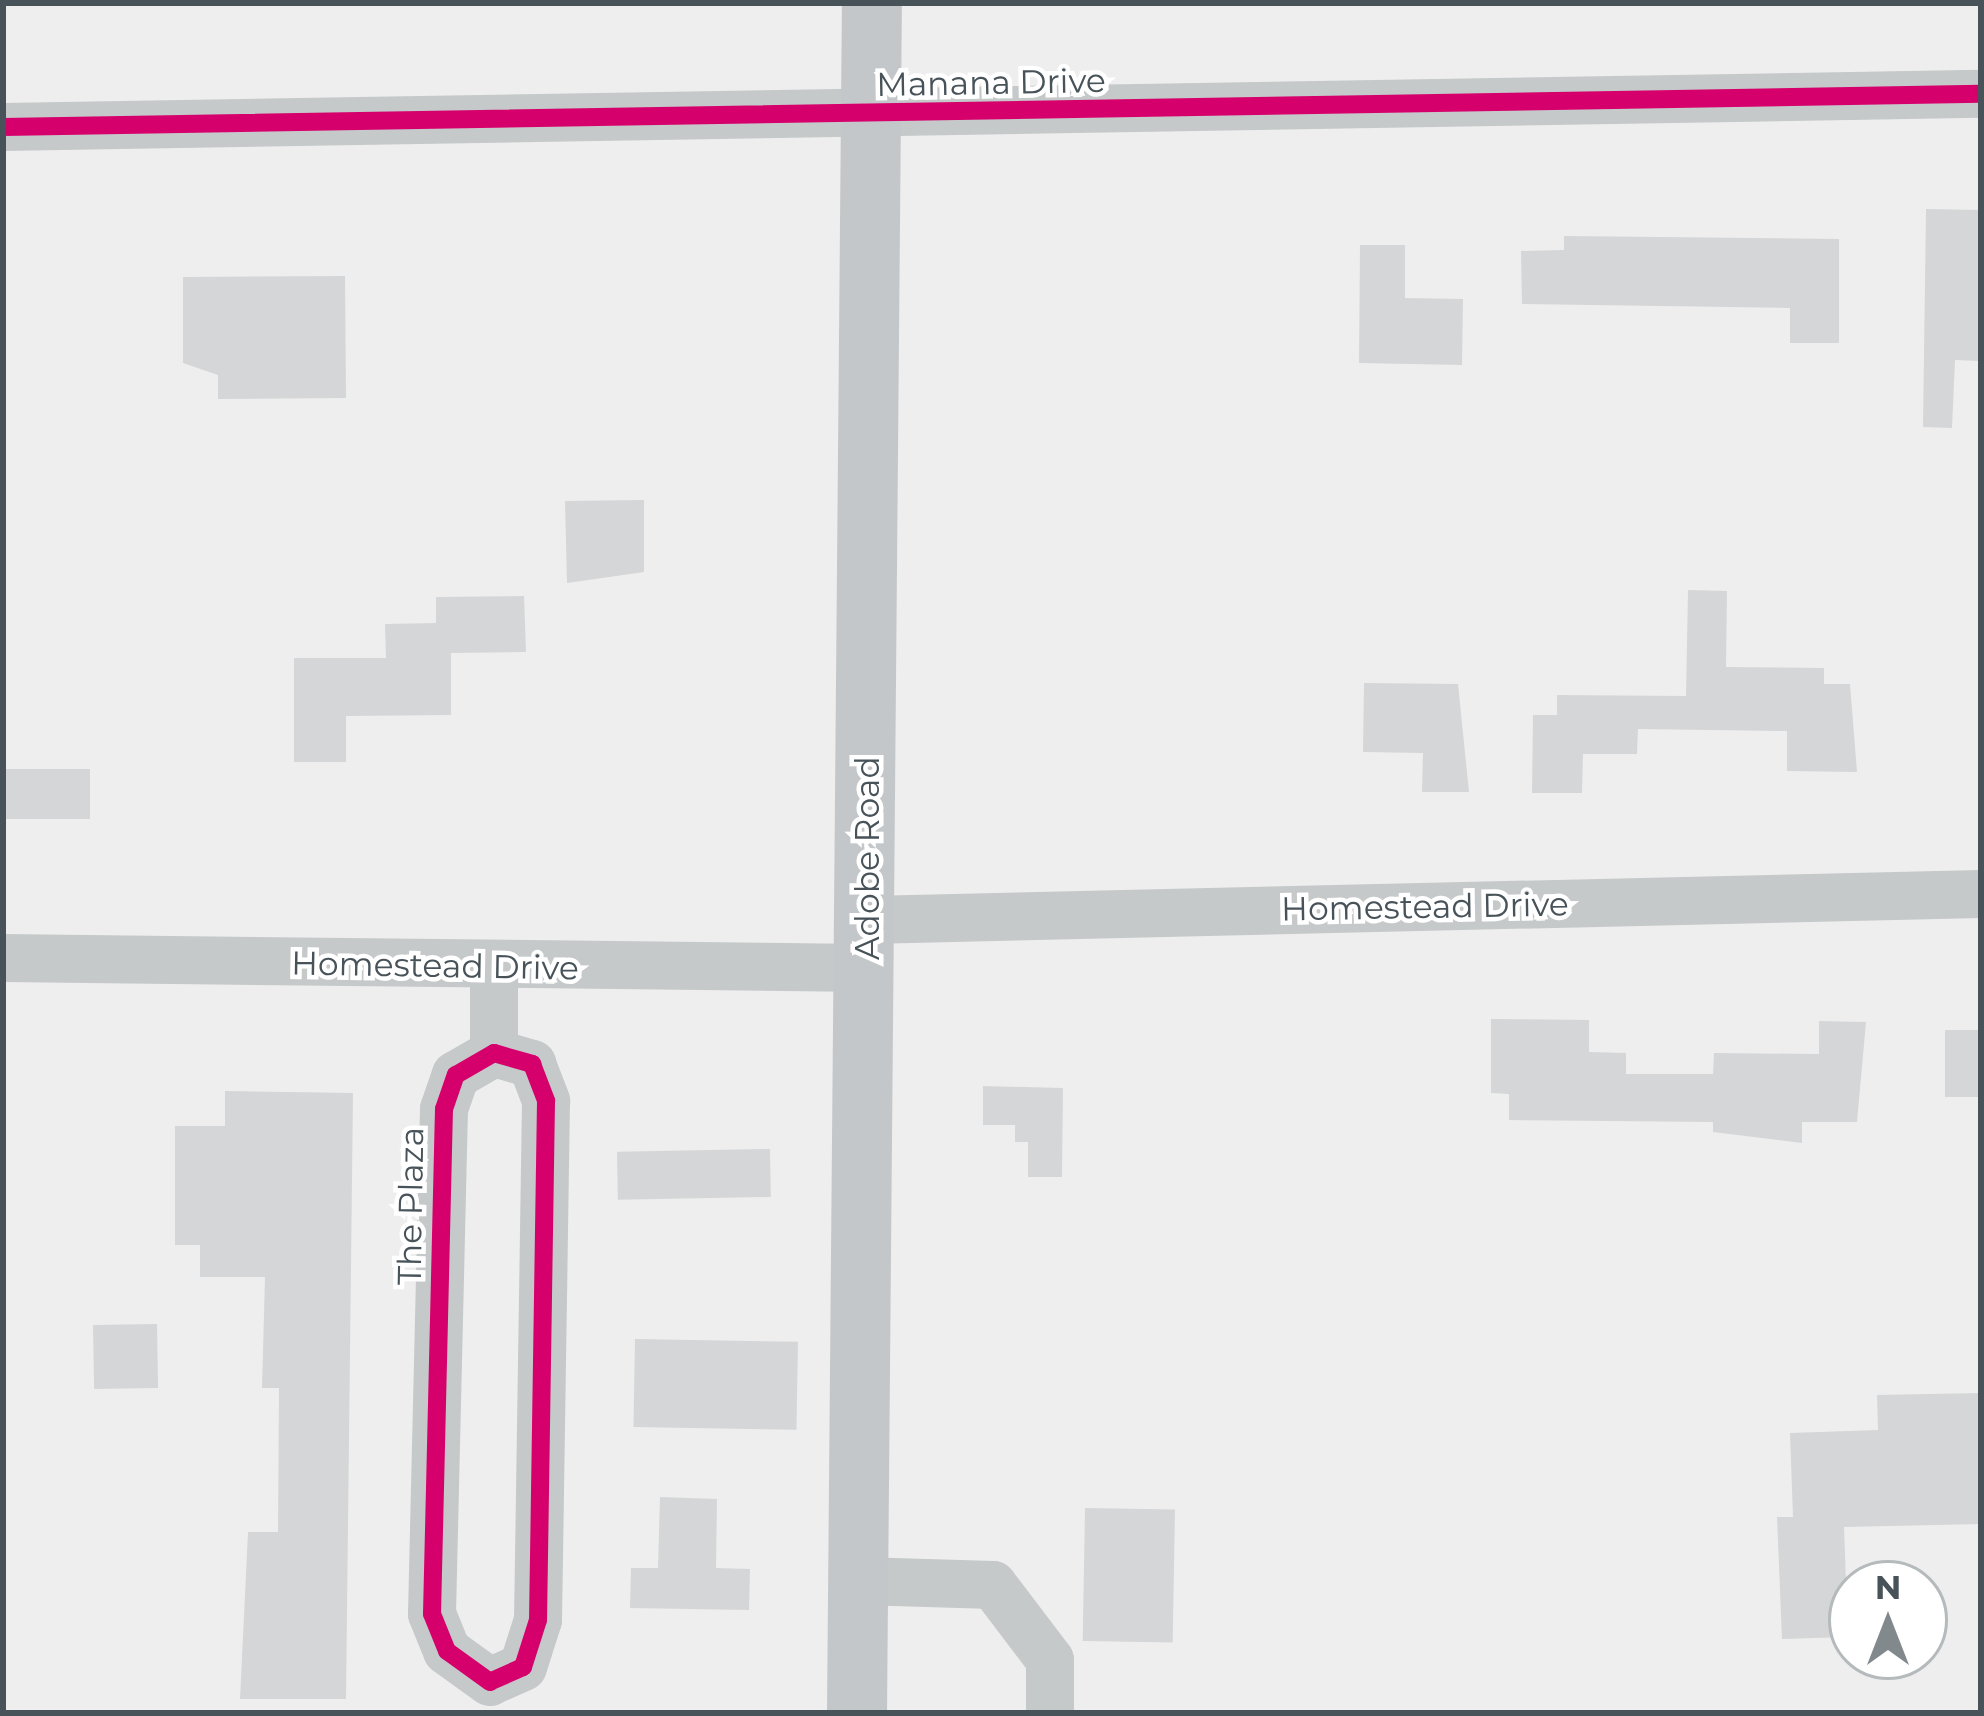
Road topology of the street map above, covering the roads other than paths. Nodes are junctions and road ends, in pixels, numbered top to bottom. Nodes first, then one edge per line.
1 (872, 3) edge
2 (1981, 94) edge
3 (872, 116) junction
4 (3, 127) edge
5 (1981, 894) edge
6 (868, 944) junction
7 (3, 958) edge
8 (494, 968) junction
9 (494, 1053) junction
10 (860, 1581) junction
11 (490, 1697) edge
12 (857, 1713) edge
13 (1050, 1713) edge

1 - 3 main road, Adobe Road
2 - 3 street, Manana Drive
3 - 4 street, Manana Drive
3 - 6 main road, Adobe Road
5 - 6 street, Homestead Drive
6 - 8 street, Homestead Drive
6 - 10 main road, Adobe Road
7 - 8 street, Homestead Drive
8 - 9 street
9 - 11 street, The Plaza
9 - 11 street, The Plaza
10 - 12 main road, Adobe Road
10 - 13 street

